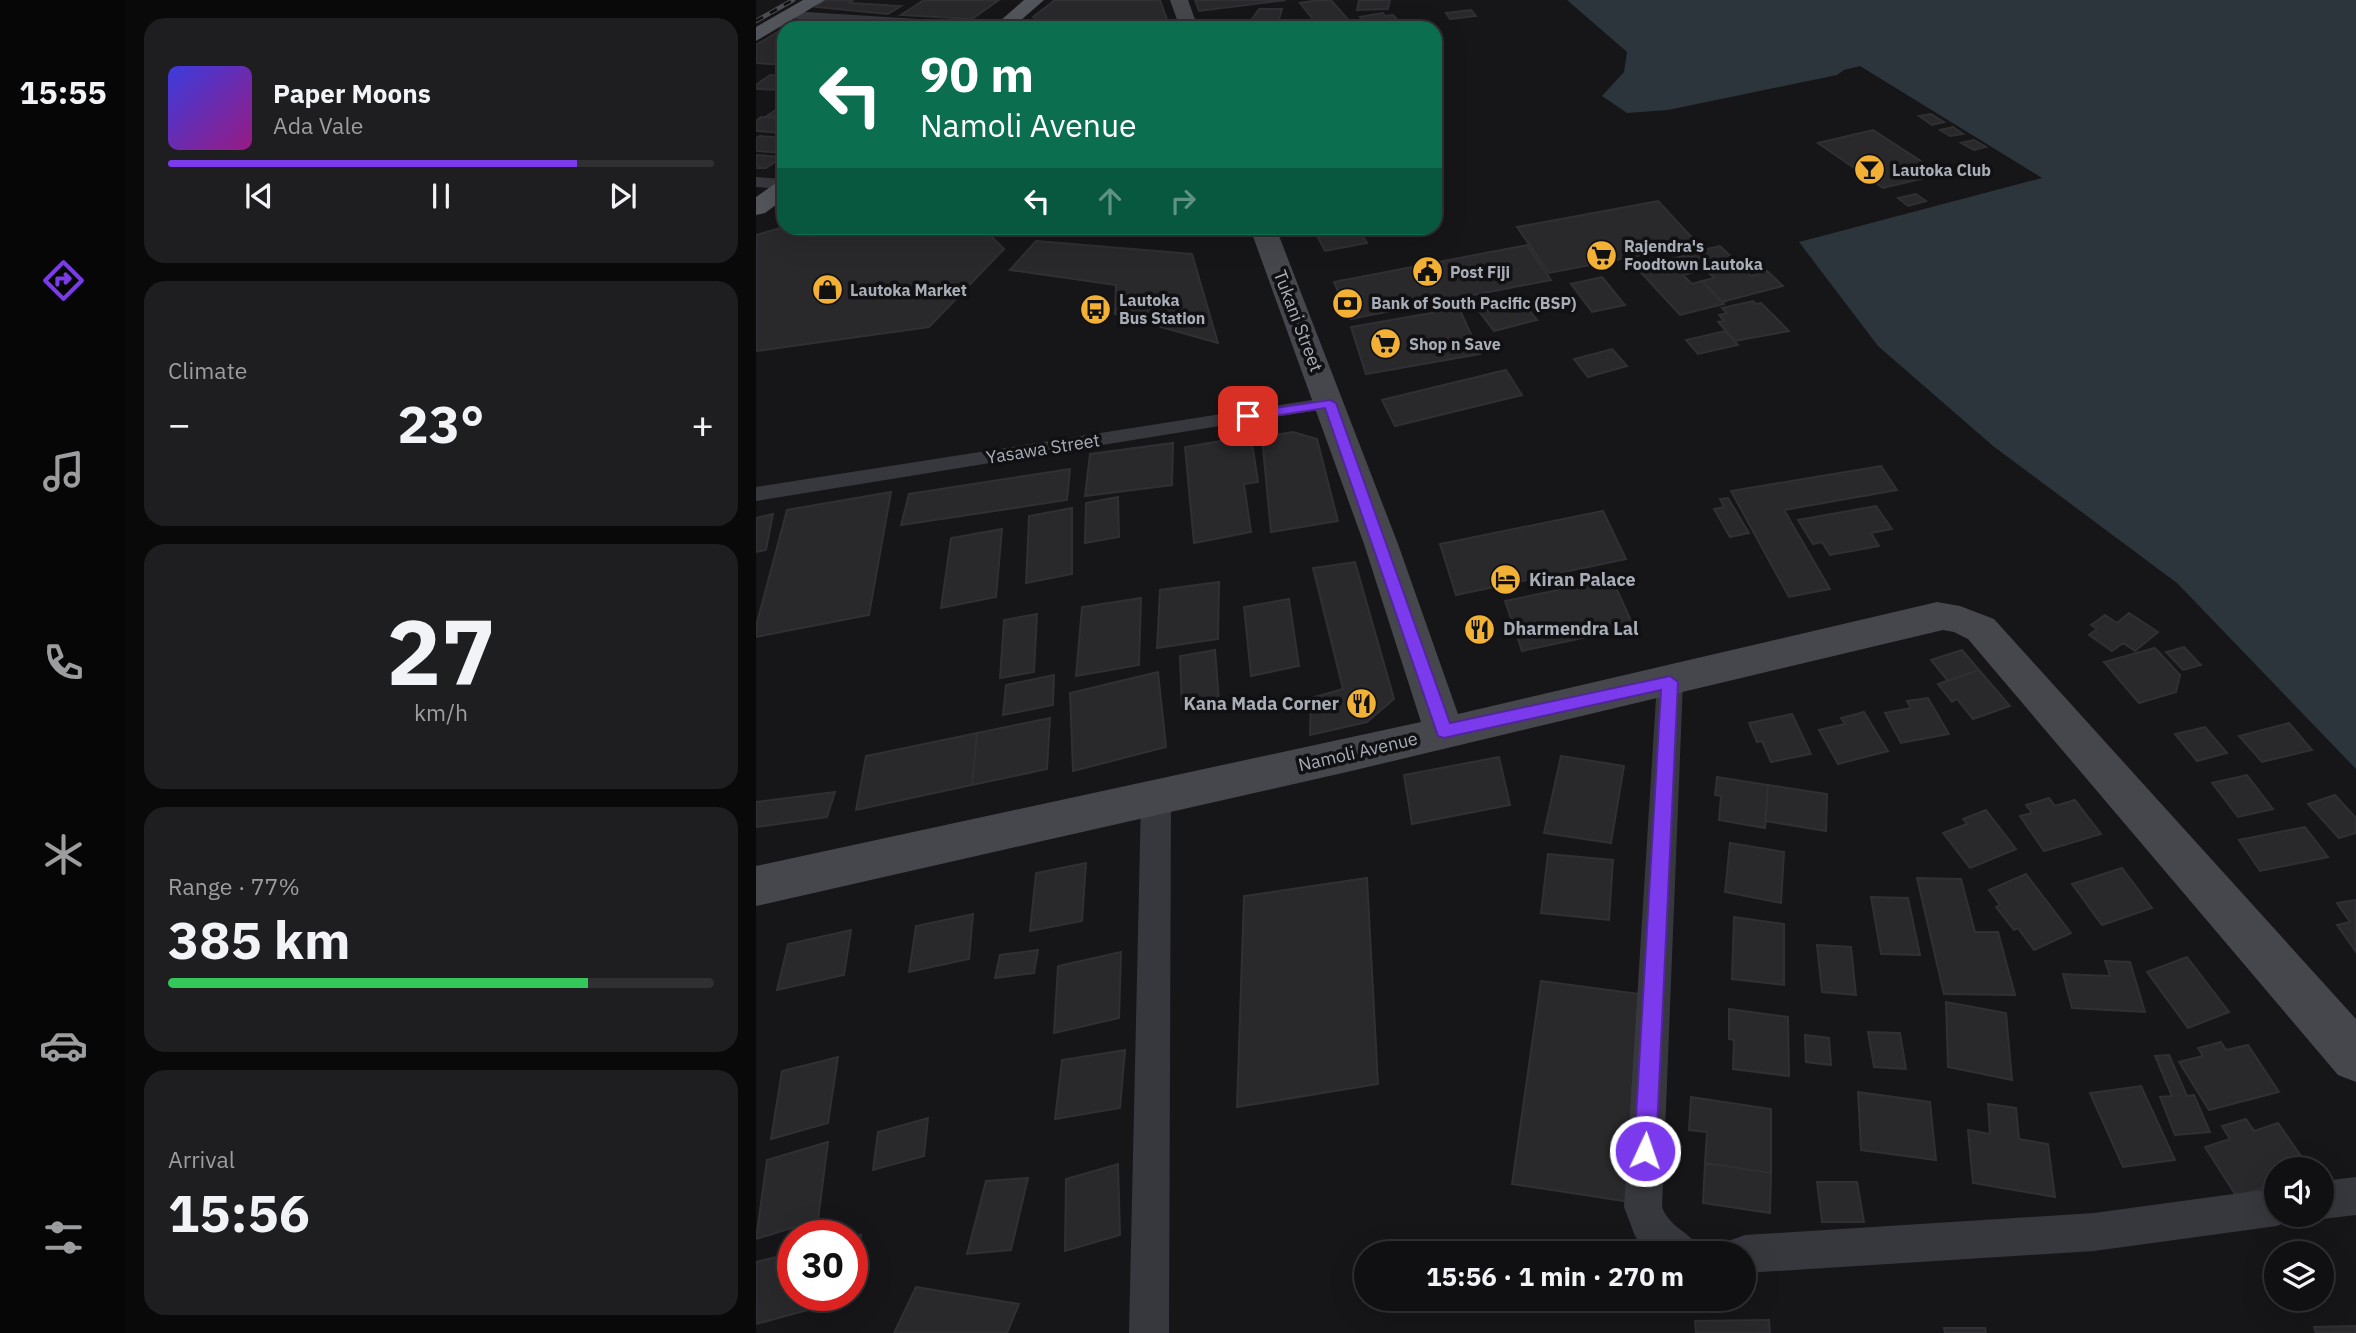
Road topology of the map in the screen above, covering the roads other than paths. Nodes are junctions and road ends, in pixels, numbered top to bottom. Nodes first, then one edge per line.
1 (816, 0) edge
2 (1035, 0) edge
3 (1179, 0) edge
4 (790, 15) junction
5 (780, 21) edge
6 (886, 21) edge
7 (1008, 21) edge
8 (1186, 21) edge
9 (777, 23) edge
10 (756, 35) edge
11 (756, 182) edge
12 (777, 185) edge
13 (777, 192) edge
14 (756, 208) edge
15 (1266, 235) edge
16 (1330, 403) junction
17 (756, 494) edge
18 (1670, 682) junction
19 (1444, 731) junction
20 (1156, 799) junction
21 (756, 886) edge
22 (2356, 1057) edge
23 (2356, 1196) edge
24 (2334, 1199) edge
25 (2264, 1209) edge
26 (1661, 1241) edge
27 (1756, 1253) edge
28 (1149, 1333) edge

1 - 4 main road
2 - 7 main road
3 - 8 street
4 - 5 main road
4 - 6 street
9 - 10 main road
11 - 12 street
13 - 14 main road
15 - 16 street, Tukani Street
16 - 17 street, Yasawa Street
16 - 19 street, Tukani Street
18 - 19 street, Namoli Avenue
18 - 22 street, Namoli Avenue
18 - 26 street
19 - 20 street, Namoli Avenue
20 - 21 street, Namoli Avenue
20 - 28 street
23 - 24 street
25 - 27 street

